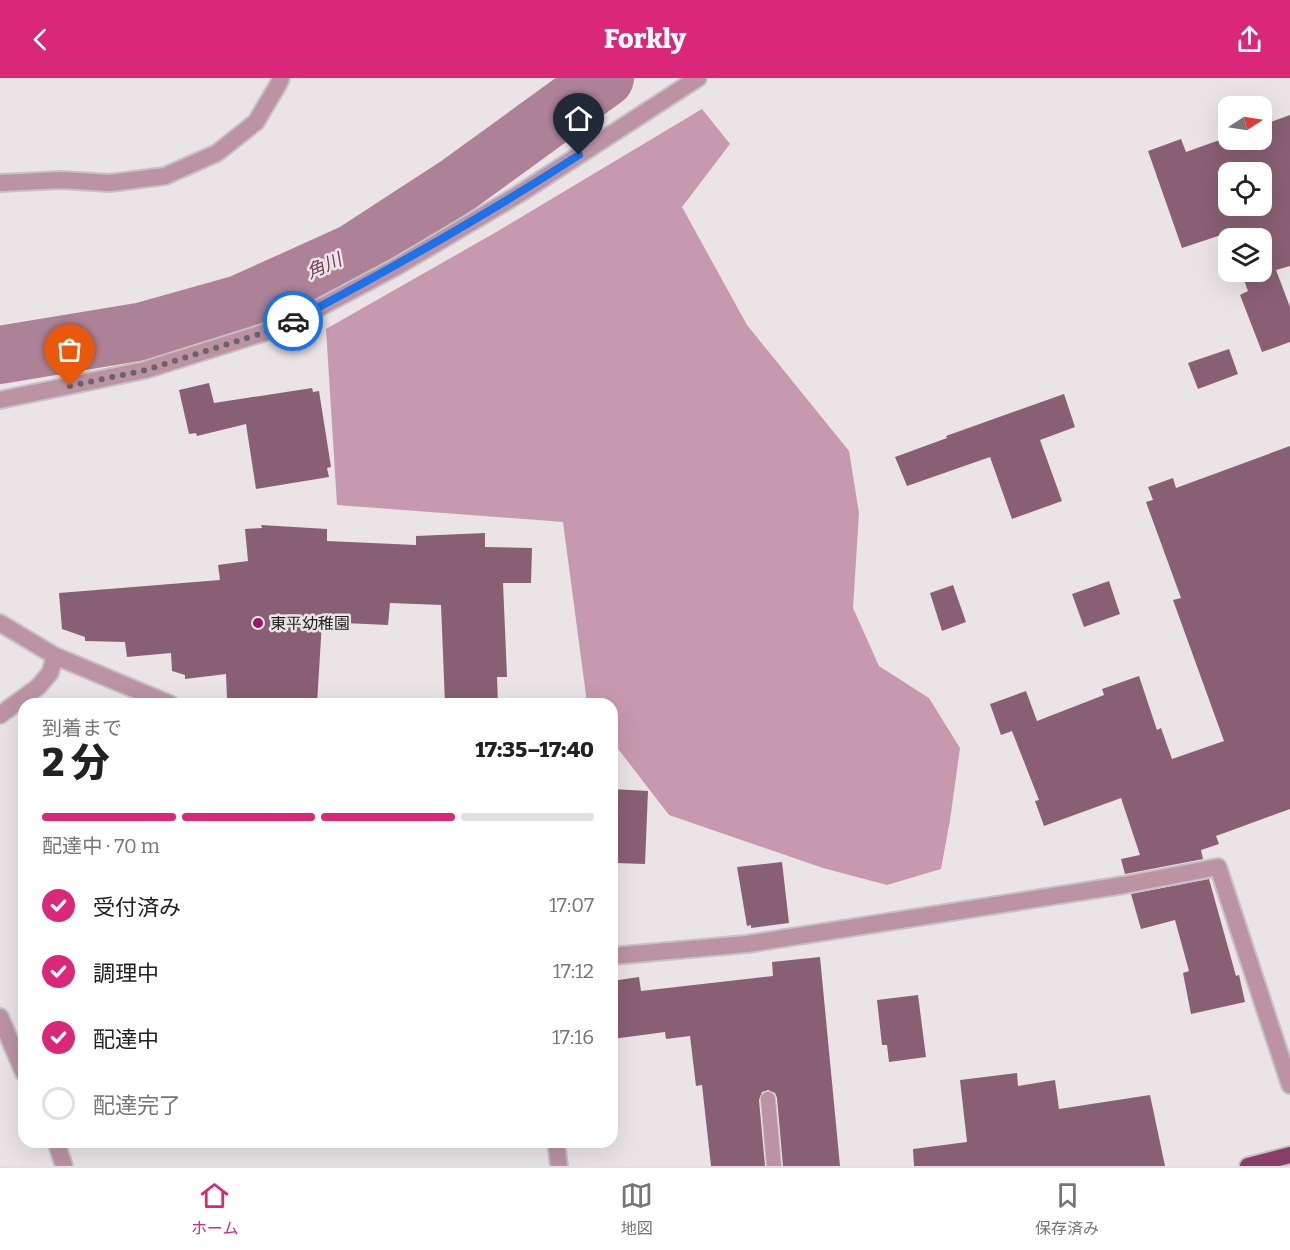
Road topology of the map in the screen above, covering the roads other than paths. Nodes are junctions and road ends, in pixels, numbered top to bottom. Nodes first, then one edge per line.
1 (280, 78) edge
2 (698, 78) edge
3 (0, 183) edge
4 (0, 400) edge
5 (0, 623) edge
6 (55, 656) junction
7 (23, 698) edge
8 (156, 698) edge
9 (18, 702) edge
10 (0, 715) edge
11 (618, 955) edge
12 (0, 1017) edge
13 (18, 1059) edge
14 (1290, 1085) edge
15 (768, 1099) dead end
16 (58, 1148) edge
17 (557, 1148) edge
18 (1290, 1155) edge
19 (64, 1166) edge
20 (559, 1166) edge
21 (774, 1166) edge
22 (1248, 1166) edge

1 - 3 street
2 - 4 street
5 - 6 street
6 - 7 street
6 - 8 street
9 - 10 street
11 - 14 street
12 - 13 street
15 - 21 lane
16 - 19 street
17 - 20 street
18 - 22 highway

